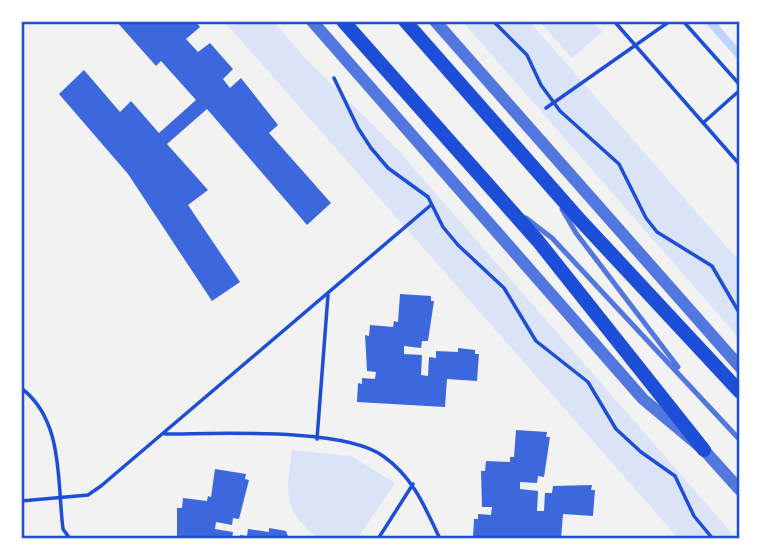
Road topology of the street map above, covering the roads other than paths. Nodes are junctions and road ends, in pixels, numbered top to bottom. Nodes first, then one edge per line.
1 (312, 21) edge
2 (344, 21) edge
3 (405, 21) edge
4 (435, 21) edge
5 (550, 186) junction
6 (501, 199) junction
7 (740, 367) edge
8 (695, 389) junction
9 (740, 392) edge
10 (740, 440) edge
11 (704, 450) junction
12 (740, 490) edge

1 - 11 street
2 - 6 main road
3 - 5 main road
4 - 7 street
5 - 8 lane
5 - 9 main road
6 - 8 lane
6 - 11 main road
8 - 10 lane
11 - 12 street

